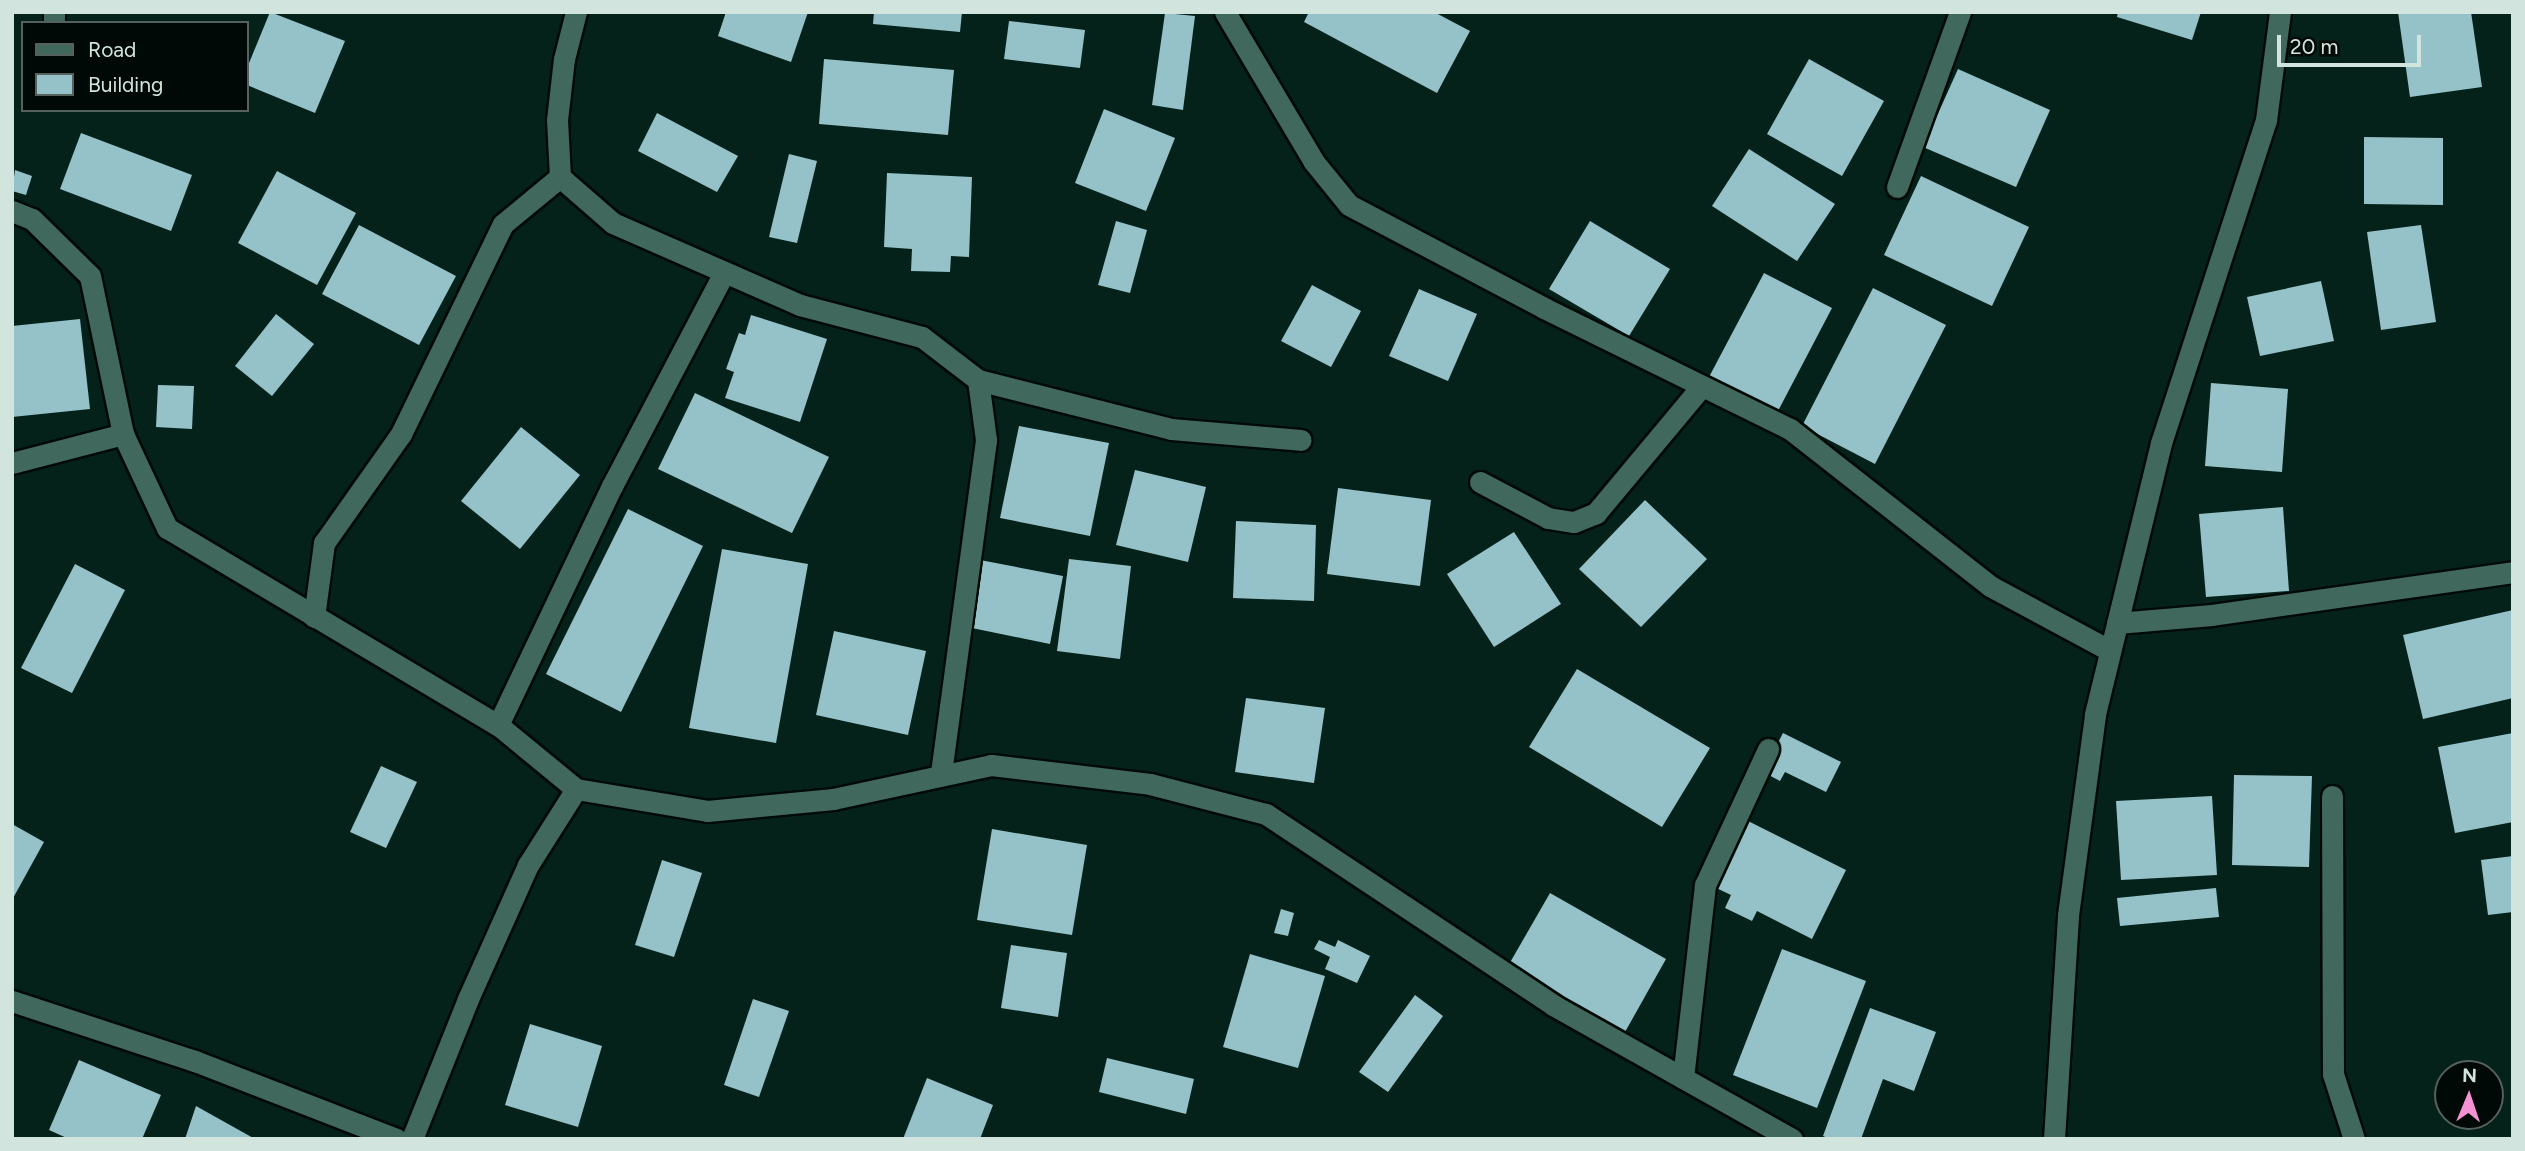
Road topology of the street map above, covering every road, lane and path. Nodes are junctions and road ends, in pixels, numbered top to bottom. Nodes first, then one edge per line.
1 (576, 12) edge
2 (1225, 12) edge
3 (1960, 12) edge
4 (2280, 12) edge
5 (560, 177) junction
6 (1897, 187) dead end
7 (12, 211) edge
8 (724, 273) junction
9 (978, 380) junction
10 (1702, 386) junction
11 (123, 434) junction
12 (1301, 440) dead end
13 (12, 463) edge
14 (1480, 482) dead end
15 (2513, 572) edge
16 (314, 617) junction
17 (2117, 623) junction
18 (2109, 650) junction
19 (498, 725) junction
20 (1768, 749) dead end
21 (941, 775) junction
22 (576, 789) junction
23 (2333, 796) dead end
24 (12, 1001) edge
25 (1683, 1078) junction
26 (396, 1139) edge
27 (412, 1139) edge
28 (1792, 1139) edge
29 (2054, 1139) edge
30 (2354, 1139) edge

1 - 5 street
2 - 10 street
3 - 6 street
4 - 17 street
5 - 8 street
5 - 16 street
7 - 11 street
8 - 9 street
8 - 19 street
9 - 12 street
9 - 21 street
10 - 14 street
10 - 18 street
11 - 13 street
11 - 16 street
15 - 17 street
16 - 19 street
17 - 18 street
18 - 29 street
19 - 22 street
20 - 25 street
21 - 22 street
21 - 25 street
22 - 27 street
23 - 30 street
24 - 26 street
25 - 28 street

